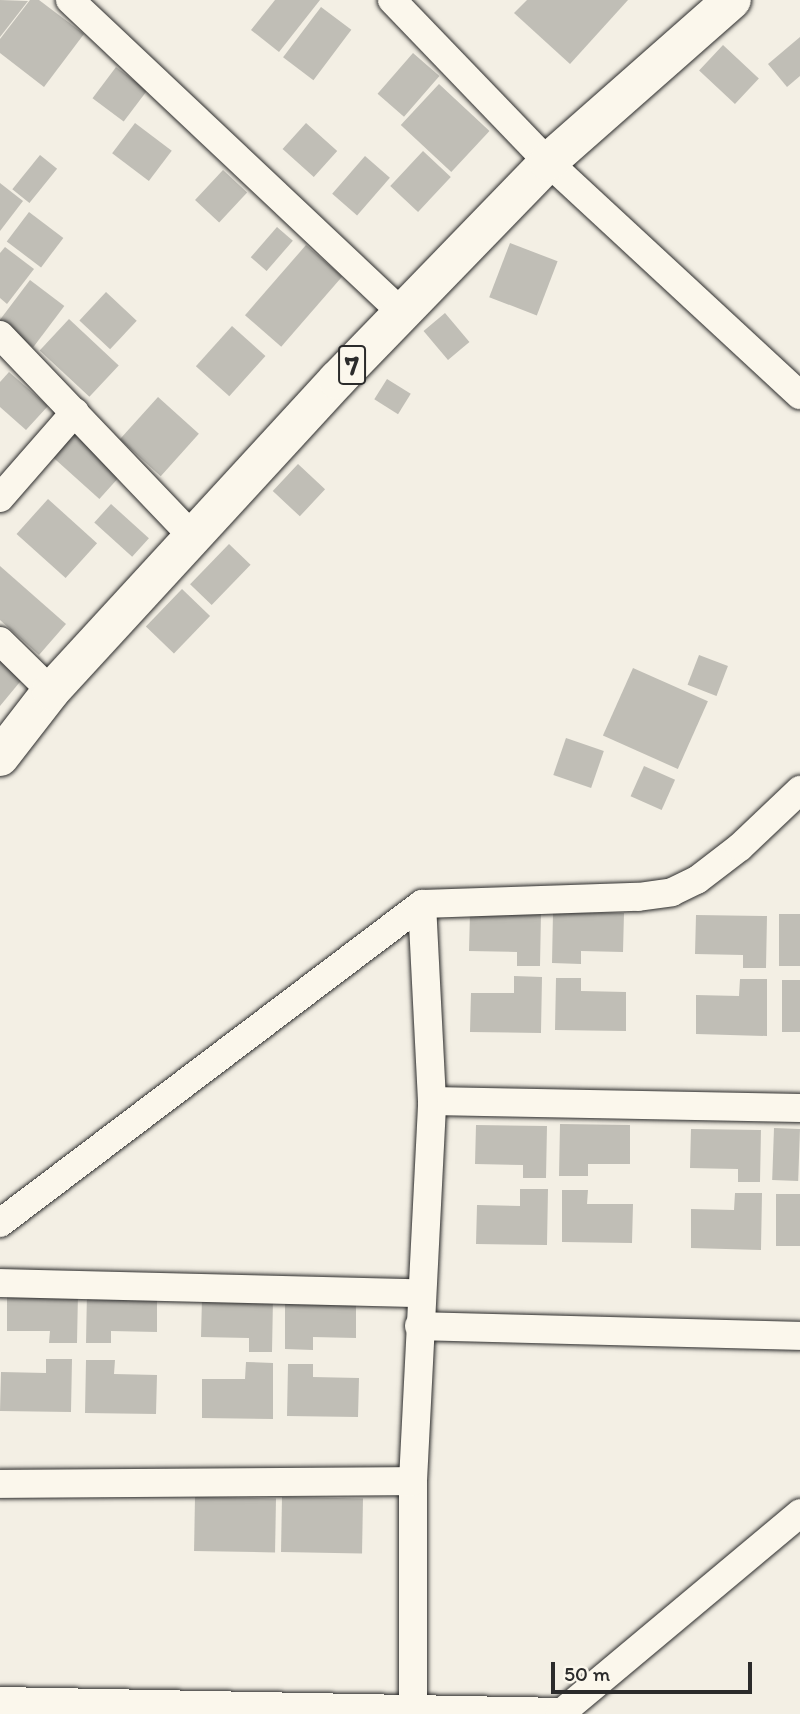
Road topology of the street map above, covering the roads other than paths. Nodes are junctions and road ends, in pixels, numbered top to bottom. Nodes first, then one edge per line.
1 (70, 0) edge
2 (393, 0) edge
3 (732, 0) edge
4 (548, 162) junction
5 (402, 313) junction
6 (0, 335) edge
7 (800, 395) edge
8 (75, 412) junction
9 (0, 498) edge
10 (193, 537) junction
11 (0, 641) edge
12 (51, 691) junction
13 (0, 757) edge
14 (800, 790) edge
15 (422, 904) junction
16 (432, 1101) junction
17 (800, 1108) edge
18 (0, 1223) edge
19 (0, 1283) edge
20 (421, 1293) junction
21 (419, 1326) junction
22 (800, 1336) edge
23 (413, 1481) junction
24 (0, 1484) edge
25 (800, 1513) edge
26 (0, 1701) edge
27 (413, 1707) junction
28 (560, 1713) edge

1 - 5 street
2 - 4 street
3 - 4 highway, 7
4 - 5 highway, 7
4 - 7 street
5 - 10 highway, 7
6 - 8 street
8 - 9 street
8 - 10 street
10 - 12 highway, 7
11 - 12 street
12 - 13 highway, 7
14 - 15 street
15 - 16 street
15 - 18 street
16 - 17 street
16 - 20 street
19 - 20 street
20 - 21 street
21 - 22 street
21 - 23 street
23 - 24 street
23 - 27 street
25 - 28 street
26 - 27 street
27 - 28 street

